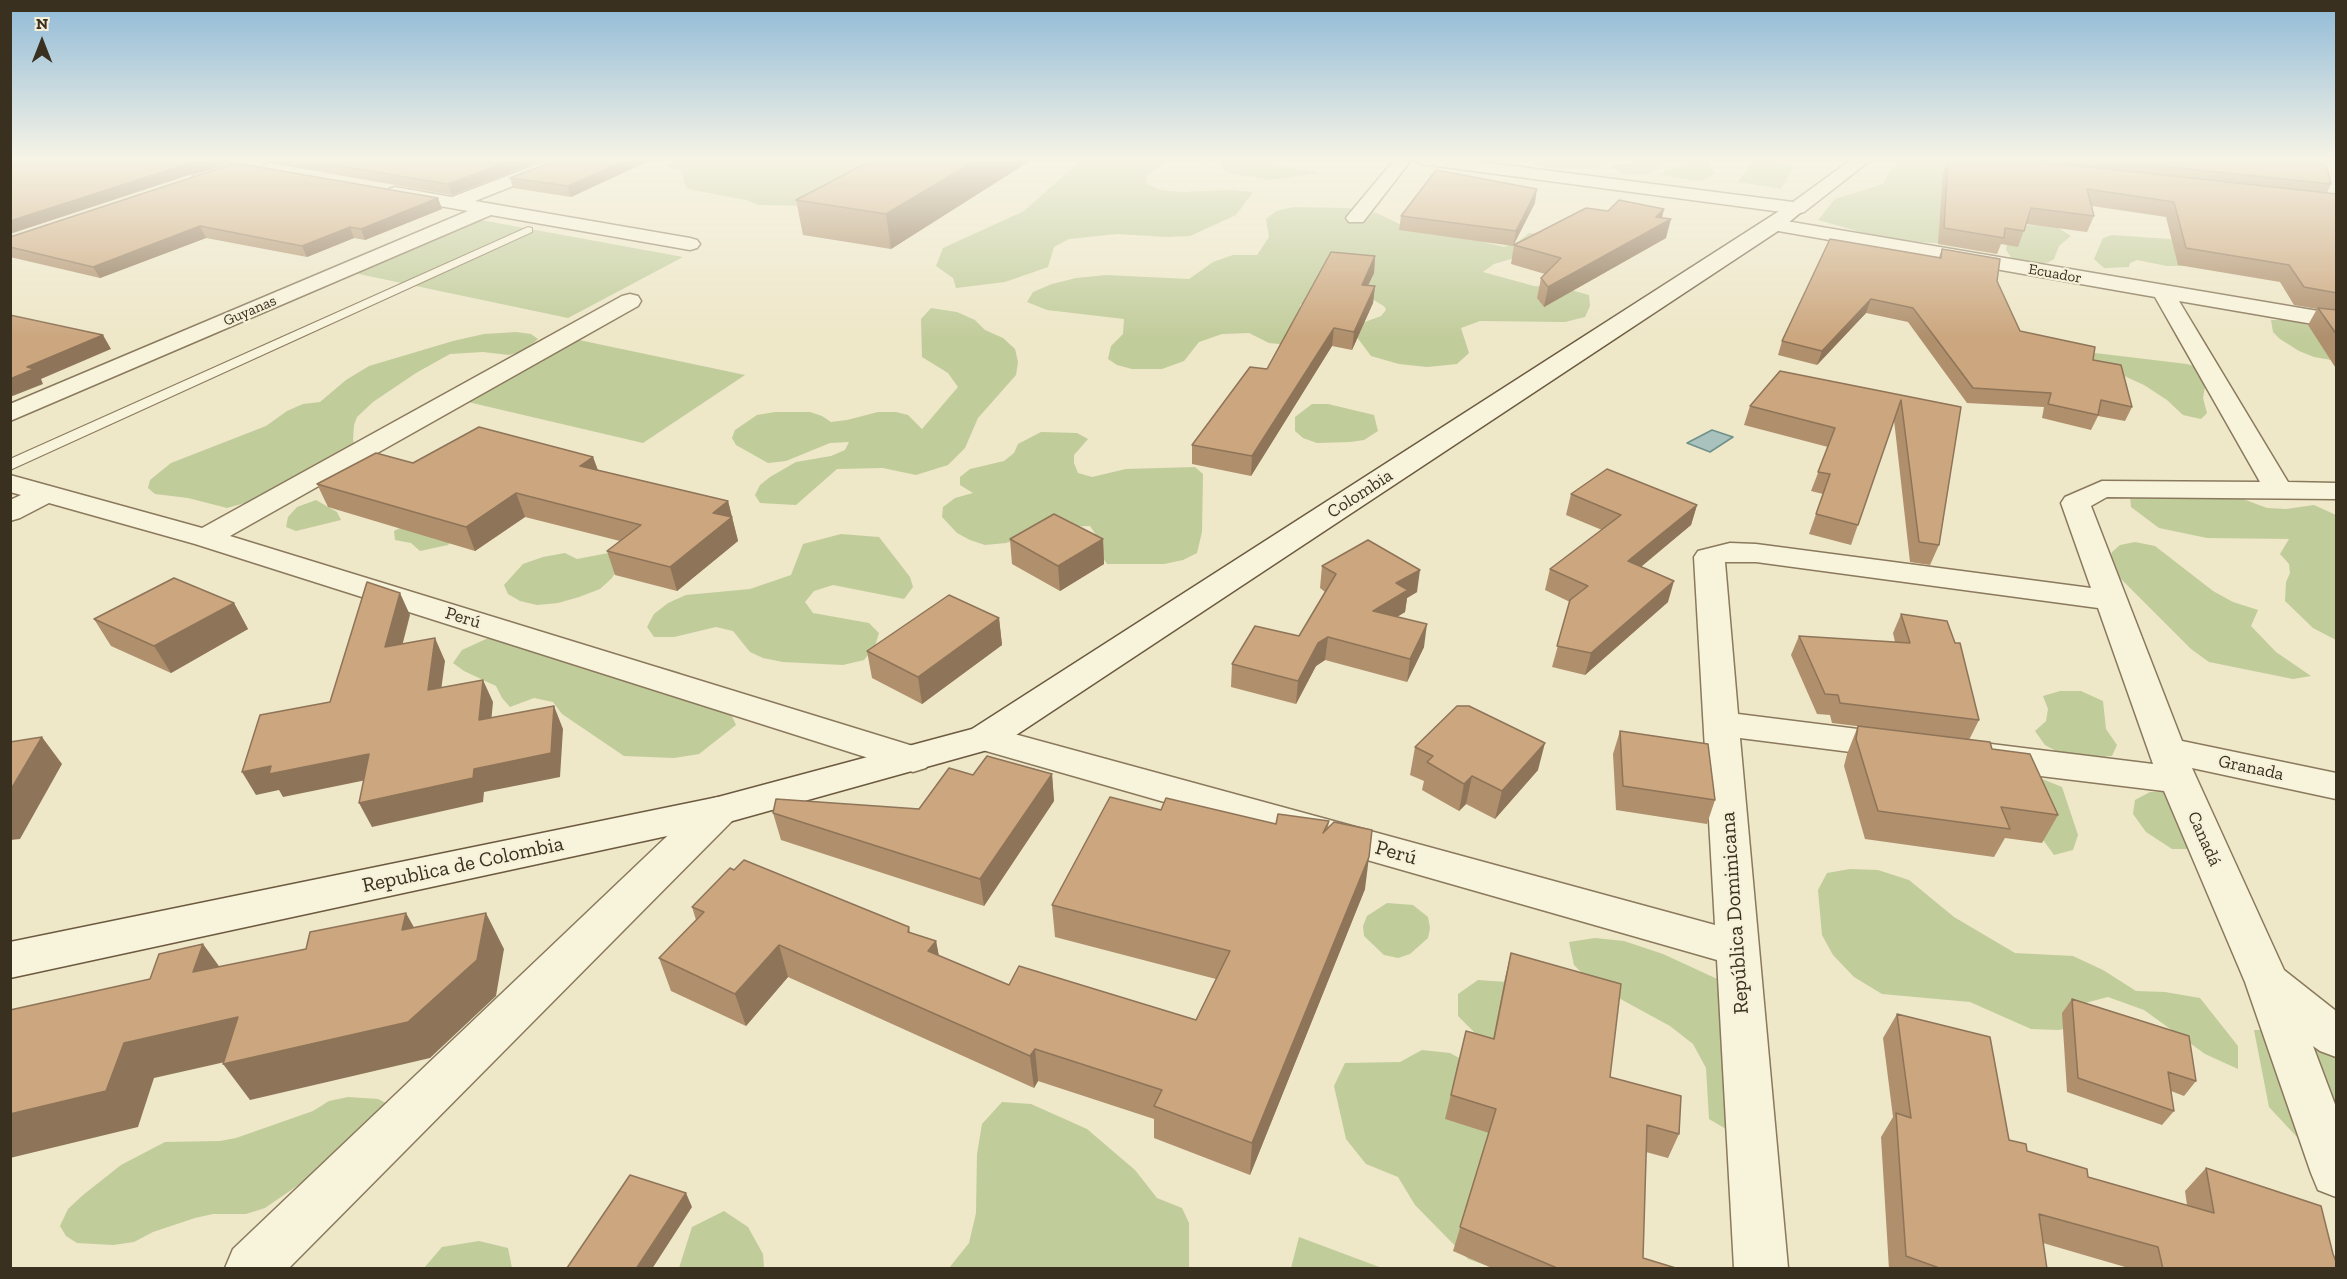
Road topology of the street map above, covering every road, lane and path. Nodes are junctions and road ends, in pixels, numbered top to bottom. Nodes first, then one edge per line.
1 (466, 219) edge
2 (545, 219) edge
3 (1783, 219) edge
4 (1774, 225) junction
5 (528, 230) dead end
6 (690, 244) dead end
7 (2164, 293) junction
8 (630, 301) dead end
9 (2337, 321) edge
10 (10, 413) edge
11 (10, 465) edge
12 (10, 483) edge
13 (2279, 490) junction
14 (2337, 491) edge
15 (45, 494) junction
16 (10, 512) edge
17 (206, 537) junction
18 (2111, 600) junction
19 (1721, 724) junction
20 (985, 738) junction
21 (913, 759) junction
22 (2172, 765) junction
23 (2337, 786) edge
24 (718, 811) junction
25 (1738, 949) junction
26 (10, 960) edge
27 (2267, 982) junction
28 (2337, 1037) edge
29 (2337, 1173) edge
30 (252, 1269) edge
31 (1761, 1269) edge

1 - 10 street, Guyanas
2 - 6 street
3 - 4 street, Colombia
4 - 7 street, Ecuador
4 - 20 street, Colombia
5 - 11 lane
7 - 9 street, Ecuador
7 - 13 street
8 - 17 street
12 - 15 street, Perú
13 - 14 street
13 - 18 street, Canadá
15 - 16 street
15 - 17 street, Perú
17 - 21 street, Perú
18 - 19 street, República Dominicana
18 - 22 street, Canadá
19 - 22 street, Granada
19 - 25 street, República Dominicana
20 - 21 street, Colombia
20 - 25 street, Perú
21 - 24 street, Republica de Colombia
22 - 23 street, Granada
22 - 27 street, Canadá
24 - 26 street, Republica de Colombia
24 - 30 street
25 - 31 street, República Dominicana
27 - 28 street
27 - 29 street, Canadá

